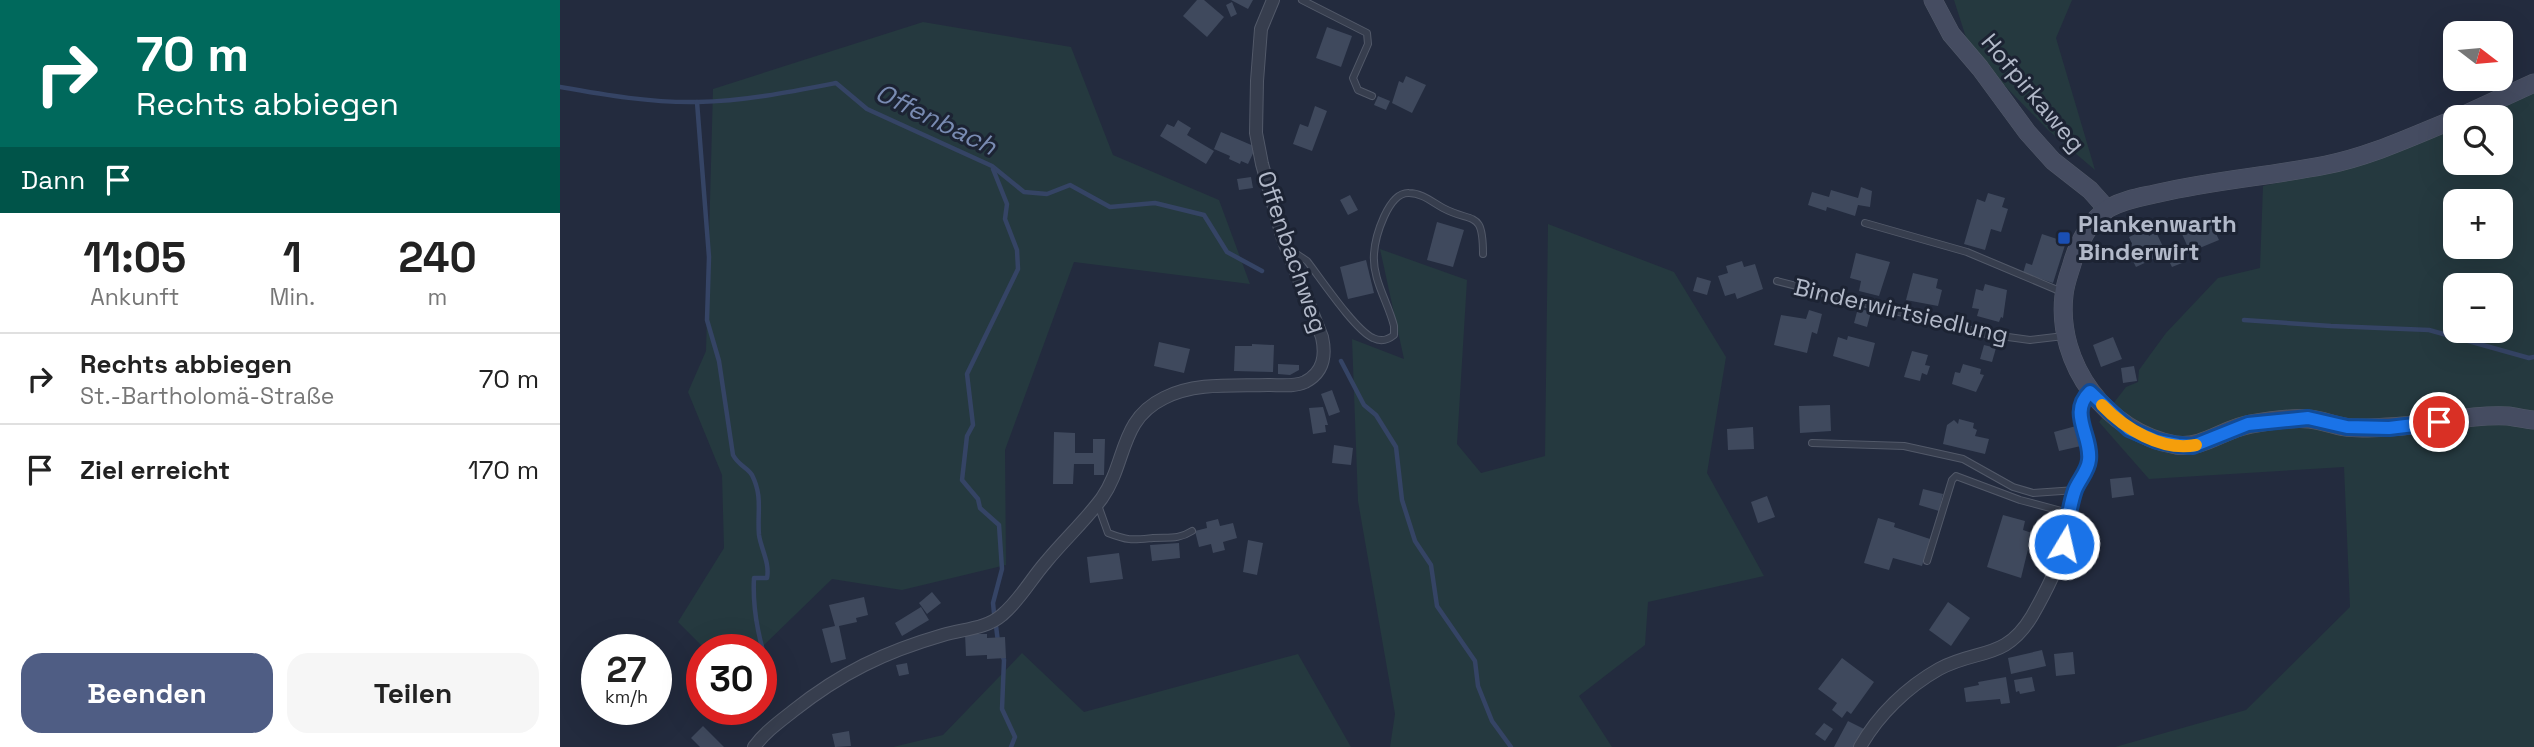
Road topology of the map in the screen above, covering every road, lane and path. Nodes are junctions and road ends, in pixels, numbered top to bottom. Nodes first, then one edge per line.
1 (1273, 0) edge
2 (1302, 0) edge
3 (1933, 0) edge
4 (2534, 83) edge
5 (1372, 96) dead end
6 (2486, 105) edge
7 (2443, 124) edge
8 (2108, 209) junction
9 (1865, 223) dead end
10 (1289, 253) junction
11 (1483, 254) dead end
12 (1777, 281) dead end
13 (2064, 292) junction
14 (2066, 335) junction
15 (2090, 392) junction
16 (2534, 420) edge
17 (1812, 443) dead end
18 (2076, 490) junction
19 (1097, 503) junction
20 (2069, 513) junction
21 (1192, 531) dead end
22 (1927, 561) dead end
23 (754, 747) edge
24 (1860, 747) edge

1 - 10 street, Offenbachweg
2 - 5 lane
3 - 8 main road, Hofpirkaweg
4 - 6 main road
7 - 8 main road
8 - 13 main road
9 - 13 lane
10 - 11 lane
10 - 19 street, Offenbachweg
12 - 14 lane, Binderwirtsiedlung
13 - 14 main road
14 - 15 main road
15 - 16 main road
15 - 18 street
17 - 18 lane
18 - 20 street
19 - 21 lane
19 - 23 street, Offenbachweg
20 - 22 lane
20 - 24 street

